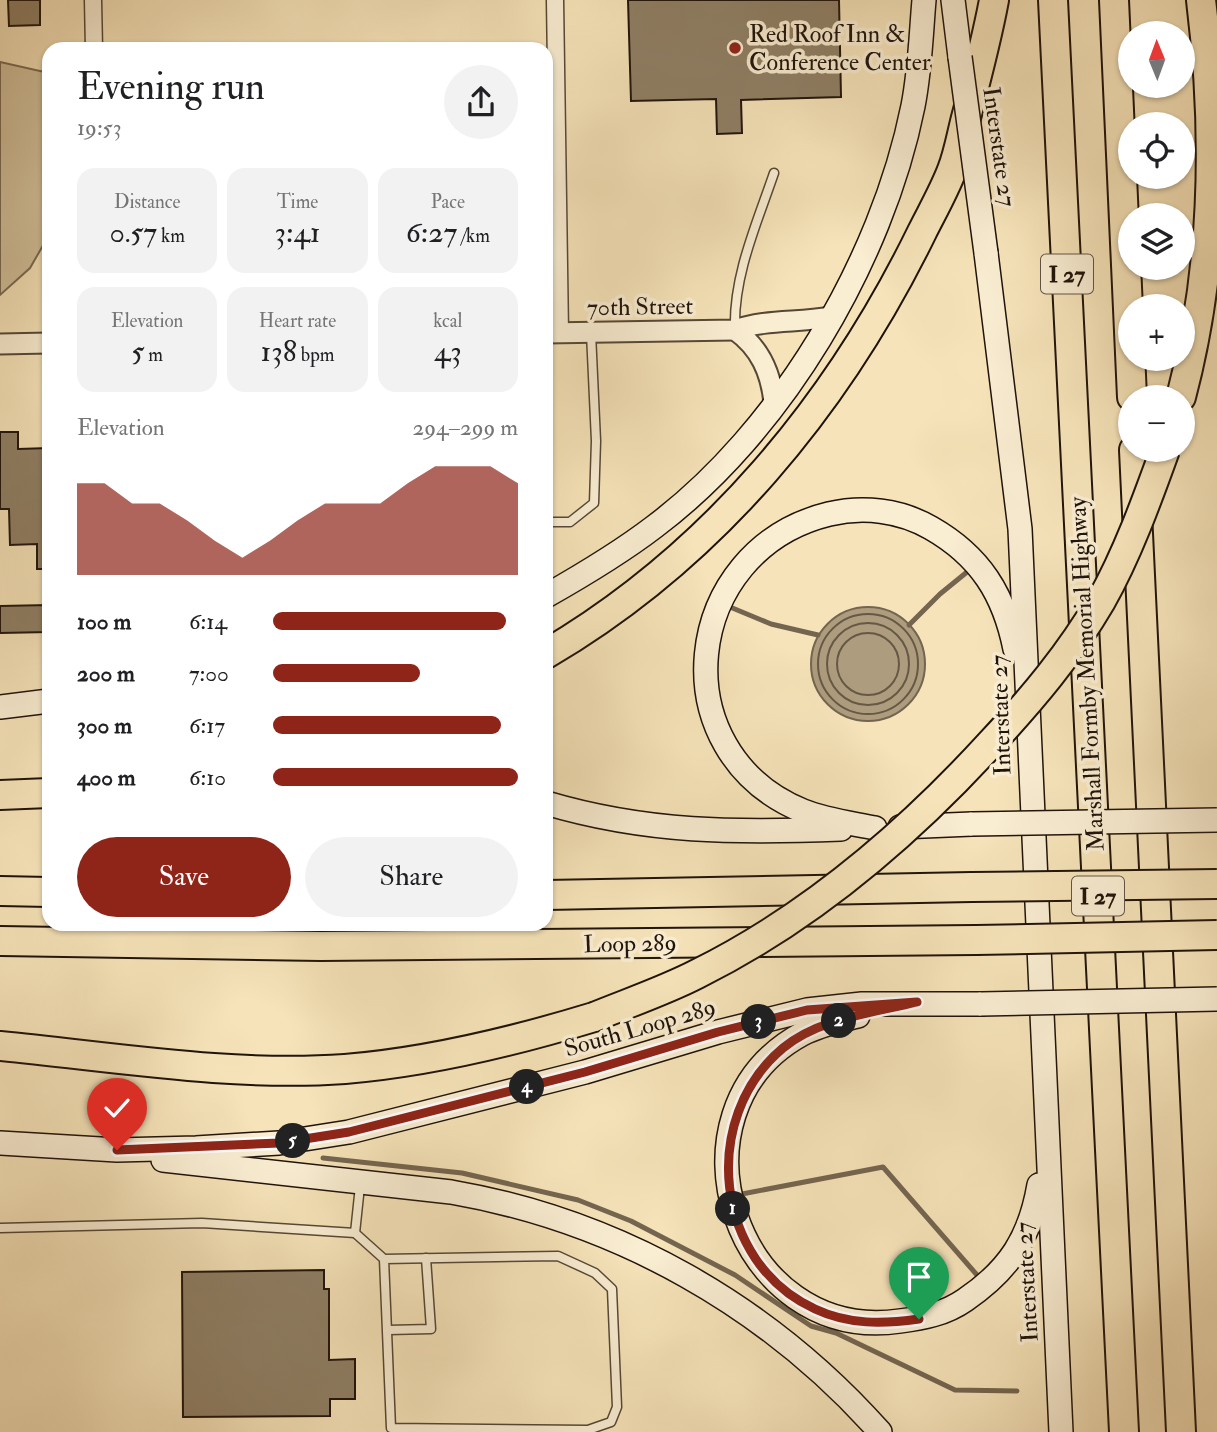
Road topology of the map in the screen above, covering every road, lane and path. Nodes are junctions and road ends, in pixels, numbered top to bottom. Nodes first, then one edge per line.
1 (93, 0) edge
2 (555, 0) edge
3 (924, 0) edge
4 (953, 0) edge
5 (994, 0) edge
6 (1052, 0) edge
7 (1114, 0) edge
8 (1201, 0) edge
9 (94, 42) edge
10 (774, 173) dead end
11 (830, 317) junction
12 (735, 330) junction
13 (591, 332) junction
14 (553, 333) edge
15 (42, 343) edge
16 (0, 344) edge
17 (1131, 385) edge
18 (1183, 385) edge
19 (774, 403) junction
20 (1135, 462) edge
21 (1160, 462) edge
22 (553, 522) edge
23 (553, 592) edge
24 (553, 650) edge
25 (42, 702) edge
26 (0, 708) edge
27 (42, 710) edge
28 (1028, 735) junction
29 (42, 793) edge
30 (0, 796) edge
31 (553, 805) edge
32 (1217, 820) edge
33 (874, 828) junction
34 (1217, 884) edge
35 (0, 891) edge
36 (42, 892) edge
37 (553, 895) edge
38 (1217, 935) edge
39 (0, 941) edge
40 (1217, 999) edge
41 (917, 1002) junction
42 (0, 1046) edge
43 (0, 1143) edge
44 (1046, 1144) junction
45 (28, 1146) junction
46 (360, 1181) junction
47 (0, 1228) edge
48 (355, 1233) junction
49 (426, 1258) junction
50 (384, 1259) junction
51 (388, 1330) junction
52 (880, 1432) edge
53 (1061, 1432) edge
54 (1124, 1432) edge
55 (1181, 1432) edge

1 - 9 street
2 - 14 street
3 - 11 main road
4 - 28 main road, Interstate 27, bridge
5 - 24 highway
6 - 54 highway, Marshall Formby Memorial Highway / I 27
7 - 17 highway, I 27
8 - 18 highway
10 - 12 lane
11 - 12 street, 70th Street
11 - 19 main road
12 - 13 street, 70th Street
12 - 19 street
13 - 14 street, 70th Street
13 - 22 lane
15 - 16 street
19 - 23 main road
20 - 55 highway, I 27
21 - 42 highway, bridge
25 - 26 main road
26 - 27 main road
28 - 33 main road
28 - 44 main road, Interstate 27
29 - 30 highway
31 - 33 main road
32 - 33 main road, bridge
34 - 37 highway, Loop 289, bridge
35 - 36 highway
38 - 39 highway, Loop 289, bridge
40 - 41 main road, South Loop 289, bridge
41 - 44 main road
41 - 45 main road, South Loop 289
43 - 45 main road, South Loop 289
44 - 53 main road, Interstate 27
45 - 46 main road
46 - 48 lane
46 - 52 main road
47 - 48 lane
48 - 50 lane
49 - 50 lane
49 - 51 lane
49 - 51 lane
50 - 51 lane

